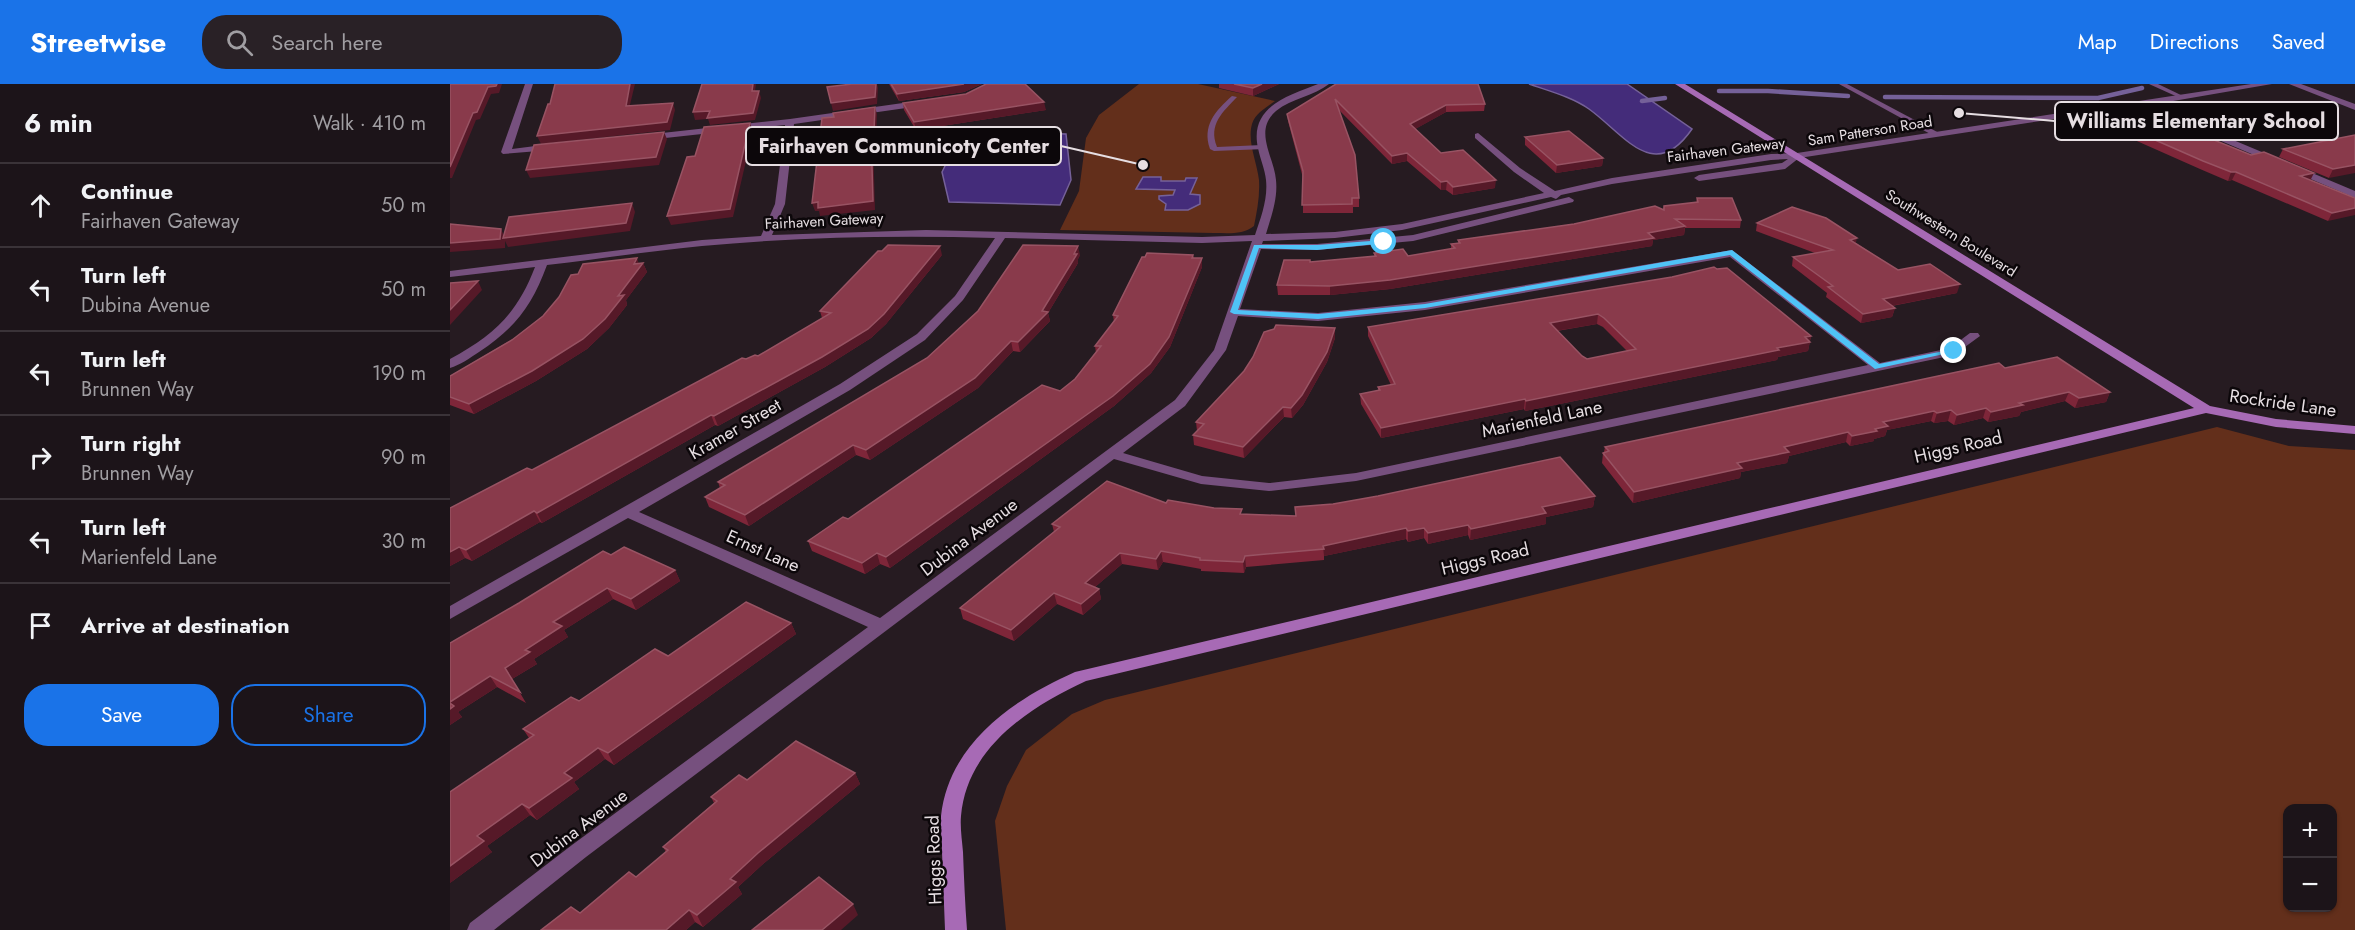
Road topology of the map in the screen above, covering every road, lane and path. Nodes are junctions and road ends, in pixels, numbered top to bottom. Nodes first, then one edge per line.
1 (529, 84) edge
2 (1325, 84) edge
3 (1679, 84) edge
4 (1842, 84) edge
5 (2152, 84) edge
6 (2268, 84) edge
7 (2293, 84) edge
8 (1234, 97) edge
9 (2182, 97) junction
10 (934, 101) edge
11 (2139, 103) junction
12 (2355, 106) edge
13 (790, 123) junction
14 (1937, 134) junction
15 (1478, 136) dead end
16 (636, 138) edge
17 (566, 146) edge
18 (1262, 147) junction
19 (1797, 156) junction
20 (1551, 194) junction
21 (2355, 195) edge
22 (1564, 201) junction
23 (1002, 235) junction
24 (765, 238) junction
25 (1258, 242) junction
26 (542, 264) junction
27 (450, 274) edge
28 (1234, 312) junction
29 (1974, 336) dead end
30 (450, 364) edge
31 (1878, 367) junction
32 (2206, 409) junction
33 (2355, 430) edge
34 (1112, 454) junction
35 (627, 512) junction
36 (450, 613) edge
37 (882, 626) junction
38 (478, 930) edge
39 (956, 930) edge

1 - 17 street
2 - 18 street, Dubina Avenue
3 - 19 street, Southwestern Boulevard
4 - 14 lane
5 - 9 lane
6 - 9 street, Sam Patterson Road
7 - 12 street
8 - 18 lane
9 - 11 street, Sam Patterson Road
10 - 13 street
11 - 14 street, Sam Patterson Road
11 - 21 street
13 - 16 street
13 - 24 street
14 - 19 street, Sam Patterson Road
15 - 20 street
18 - 25 street, Dubina Avenue
19 - 20 street, Fairhaven Gateway
19 - 22 street, Fairhaven Gateway
19 - 32 street, Southwestern Boulevard
20 - 22 street
20 - 25 street, Fairhaven Gateway
22 - 25 street, Fairhaven Gateway
23 - 24 street, Fairhaven Gateway
23 - 25 street, Fairhaven Gateway
23 - 35 street, Kramer Street
24 - 26 street, Fairhaven Gateway
25 - 28 street, Dubina Avenue
26 - 27 street, Fairhaven Gateway
26 - 30 street
28 - 31 street
28 - 34 street, Dubina Avenue
29 - 31 street, Marienfeld Lane
31 - 34 street, Marienfeld Lane
32 - 33 street, Rockride Lane
32 - 39 street, Higgs Road
34 - 37 street, Dubina Avenue
35 - 36 street, Kramer Street
35 - 37 street, Ernst Lane
37 - 38 street, Dubina Avenue

